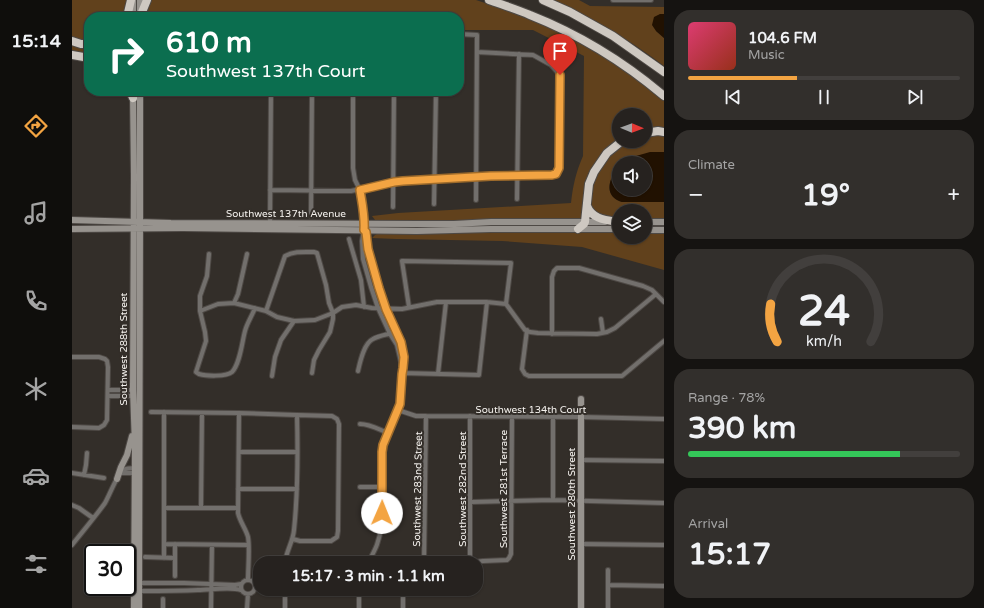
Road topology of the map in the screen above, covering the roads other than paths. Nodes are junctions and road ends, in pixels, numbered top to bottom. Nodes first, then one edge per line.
1 (132, 0) edge
2 (140, 0) edge
3 (147, 0) edge
4 (489, 0) edge
5 (543, 0) edge
6 (613, 0) edge
7 (651, 0) edge
8 (128, 12) edge
9 (133, 12) edge
10 (140, 12) edge
11 (142, 12) edge
12 (464, 34) edge
13 (72, 41) edge
14 (84, 44) edge
15 (477, 52) junction
16 (520, 54) junction
17 (72, 55) edge
18 (84, 57) edge
19 (664, 72) edge
20 (132, 96) edge
21 (140, 96) edge
22 (271, 96) edge
23 (312, 96) edge
24 (353, 96) edge
25 (394, 96) edge
26 (436, 96) edge
27 (664, 96) edge
28 (652, 132) edge
29 (664, 132) edge
30 (612, 148) edge
31 (517, 175) junction
32 (476, 177) junction
33 (435, 179) junction
34 (394, 182) junction
35 (270, 190) junction
36 (312, 190) junction
37 (360, 190) junction
38 (517, 199) dead end
39 (476, 200) dead end
40 (434, 204) dead end
41 (587, 206) junction
42 (393, 207) dead end
43 (311, 216) dead end
44 (72, 220) edge
45 (137, 222) junction
46 (585, 222) junction
47 (612, 222) edge
48 (652, 222) edge
49 (664, 222) edge
50 (612, 224) edge
51 (612, 225) edge
52 (198, 226) junction
53 (270, 226) junction
54 (364, 227) junction
55 (72, 229) edge
56 (137, 229) junction
57 (578, 229) junction
58 (652, 230) edge
59 (664, 230) edge
60 (349, 238) dead end
61 (209, 254) dead end
62 (247, 254) dead end
63 (656, 294) junction
64 (234, 302) junction
65 (446, 302) junction
66 (487, 302) junction
67 (664, 302) edge
68 (506, 304) junction
69 (364, 307) junction
70 (409, 307) junction
71 (255, 308) junction
72 (378, 308) junction
73 (386, 309) junction
74 (200, 311) junction
75 (266, 311) junction
76 (333, 314) junction
77 (601, 319) dead end
78 (294, 321) junction
79 (526, 330) junction
80 (396, 331) junction
81 (603, 333) junction
82 (390, 334) junction
83 (552, 334) junction
84 (664, 341) edge
85 (72, 357) edge
86 (358, 371) dead end
87 (312, 373) dead end
88 (402, 374) junction
89 (438, 374) junction
90 (272, 376) dead end
91 (108, 390) junction
92 (133, 393) junction
93 (108, 396) junction
94 (581, 399) dead end
95 (398, 410) junction
96 (151, 412) dead end
97 (164, 412) junction
98 (202, 413) junction
99 (239, 413) junction
100 (297, 415) junction
101 (426, 416) junction
102 (470, 416) junction
103 (512, 417) junction
104 (553, 417) junction
105 (581, 417) junction
106 (664, 419) edge
107 (360, 424) dead end
108 (72, 427) edge
109 (134, 429) junction
110 (388, 433) junction
111 (239, 452) junction
112 (297, 452) junction
113 (87, 453) dead end
114 (581, 460) junction
115 (664, 461) edge
116 (137, 470) junction
117 (72, 472) edge
118 (84, 475) junction
119 (104, 478) dead end
120 (117, 479) junction
121 (360, 487) dead end
122 (382, 487) junction
123 (238, 489) junction
124 (297, 490) junction
125 (553, 500) junction
126 (511, 501) junction
127 (470, 502) junction
128 (581, 502) junction
129 (664, 503) edge
130 (72, 505) edge
131 (164, 508) junction
132 (201, 508) junction
133 (238, 508) junction
134 (93, 518) junction
135 (293, 539) junction
136 (164, 544) junction
137 (175, 544) junction
138 (582, 544) junction
139 (72, 545) edge
140 (212, 545) junction
141 (248, 545) junction
142 (664, 545) edge
143 (286, 556) edge
144 (372, 556) edge
145 (424, 556) edge
146 (469, 556) edge
147 (145, 558) dead end
148 (164, 558) junction
149 (175, 558) junction
150 (483, 561) edge
151 (608, 570) dead end
152 (175, 576) dead end
153 (248, 580) junction
154 (253, 582) edge
155 (184, 583) junction
156 (136, 584) junction
157 (211, 584) junction
158 (241, 584) junction
159 (608, 585) junction
160 (664, 586) edge
161 (211, 589) junction
162 (241, 590) junction
163 (139, 591) junction
164 (184, 591) junction
165 (253, 592) edge
166 (248, 594) junction
167 (135, 596) edge
168 (285, 596) edge
169 (359, 596) edge
170 (403, 596) edge
171 (163, 599) dead end
172 (134, 608) edge
173 (139, 608) edge
174 (163, 608) edge
175 (211, 608) edge
176 (247, 608) edge
177 (285, 608) edge
178 (359, 608) edge
179 (403, 608) edge
180 (581, 608) edge
181 (608, 608) edge

1 - 8 highway
1 - 9 main road
2 - 10 main road
3 - 11 highway
4 - 27 highway
5 - 19 highway
6 - 7 street
12 - 15 street
13 - 14 highway
15 - 16 street
15 - 32 street
16 - 31 street
16 - 31 street
17 - 18 highway
20 - 45 main road, Southwest 288th Street
21 - 45 main road, Southwest 288th Street
22 - 35 street
23 - 36 street
24 - 37 street
25 - 34 street
26 - 33 street
28 - 29 highway
30 - 41 highway
31 - 32 street
31 - 38 street
32 - 33 street
32 - 39 street
33 - 34 street
33 - 40 street
34 - 37 street
34 - 42 street
35 - 36 street
35 - 53 street
36 - 37 street
36 - 43 street
37 - 54 street
41 - 46 highway
41 - 47 highway
44 - 45 main road, Southwest 137th Avenue
45 - 52 main road, Southwest 137th Avenue
45 - 56 main road, Southwest 288th Street
46 - 50 main road, Southwest 137th Avenue
46 - 54 main road, Southwest 137th Avenue
46 - 57 highway
48 - 49 main road
51 - 57 main road, Southwest 137th Avenue
52 - 53 main road, Southwest 137th Avenue
52 - 56 main road, Southwest 137th Avenue
53 - 54 main road, Southwest 137th Avenue
54 - 57 main road, Southwest 137th Avenue
54 - 72 street
54 - 73 street
55 - 56 main road, Southwest 137th Avenue
56 - 92 main road, Southwest 288th Street
56 - 116 main road, Southwest 288th Street
58 - 59 main road
60 - 69 street
61 - 74 street
62 - 64 street
63 - 67 street
63 - 81 street
63 - 83 street
64 - 71 street
64 - 74 street
65 - 66 street
65 - 70 street
65 - 89 street
66 - 68 street
66 - 89 street
68 - 70 street
68 - 79 street
69 - 72 street
69 - 76 street
70 - 73 street
71 - 74 street
71 - 75 street
72 - 73 street
72 - 82 street
73 - 80 street
75 - 76 street
75 - 78 street
76 - 78 street
76 - 87 street
77 - 81 street
78 - 90 street
79 - 83 street
79 - 84 street
80 - 82 street
80 - 88 street
81 - 83 street
82 - 86 street
82 - 88 street
85 - 91 street
88 - 89 street
88 - 95 street
91 - 92 street
91 - 93 street
92 - 93 street
92 - 109 main road, Southwest 288th Street
93 - 108 street
94 - 105 main road, Southwest 280th Street
95 - 101 street, Southwest 134th Court
95 - 110 street
96 - 97 street
97 - 98 street
97 - 131 street
98 - 99 street
98 - 132 street
99 - 100 street
99 - 111 street
100 - 112 street
100 - 135 street
101 - 102 street, Southwest 134th Court
101 - 145 street, Southwest 283nd Street
102 - 103 street, Southwest 134th Court
102 - 127 street, Southwest 282nd Street
103 - 104 street, Southwest 134th Court
103 - 126 street, Southwest 281st Terrace
104 - 105 street, Southwest 134th Court
104 - 125 street
105 - 106 street, Southwest 134th Court
105 - 114 main road, Southwest 280th Street
107 - 110 street
109 - 116 main road, Southwest 288th Street
109 - 120 main road
110 - 122 street
111 - 112 street
111 - 123 street
112 - 124 street
113 - 118 street
114 - 115 street
114 - 128 main road, Southwest 280th Street
116 - 120 street
116 - 156 main road, Southwest 288th Street
117 - 118 street
118 - 119 street
120 - 134 street
121 - 122 street
122 - 144 street
123 - 124 street
123 - 133 street
124 - 135 street
125 - 126 street
125 - 128 street
126 - 127 street
126 - 150 street, Southwest 281st Terrace
127 - 146 street, Southwest 282nd Street
128 - 129 street
128 - 138 main road, Southwest 280th Street
130 - 134 street
131 - 132 street
131 - 136 street
132 - 133 street
133 - 141 street
134 - 139 street
135 - 143 street
136 - 137 street
136 - 148 street
137 - 140 street
137 - 149 street
138 - 142 street
138 - 180 main road, Southwest 280th Street
140 - 141 street
140 - 157 street
141 - 153 street
147 - 148 street
148 - 149 street
149 - 152 street
151 - 159 street
153 - 154 street
153 - 158 street
155 - 156 street
155 - 157 street
155 - 164 street
156 - 163 main road, Southwest 288th Street
157 - 158 street
157 - 161 street
158 - 162 street
159 - 160 street
159 - 181 street
161 - 162 street
161 - 164 street
161 - 175 street
162 - 166 street
163 - 164 street
163 - 173 main road, Southwest 288th Street
165 - 166 street
166 - 176 street
167 - 172 main road, Southwest 288th Street
168 - 177 street
169 - 178 street
170 - 179 street
171 - 174 street

